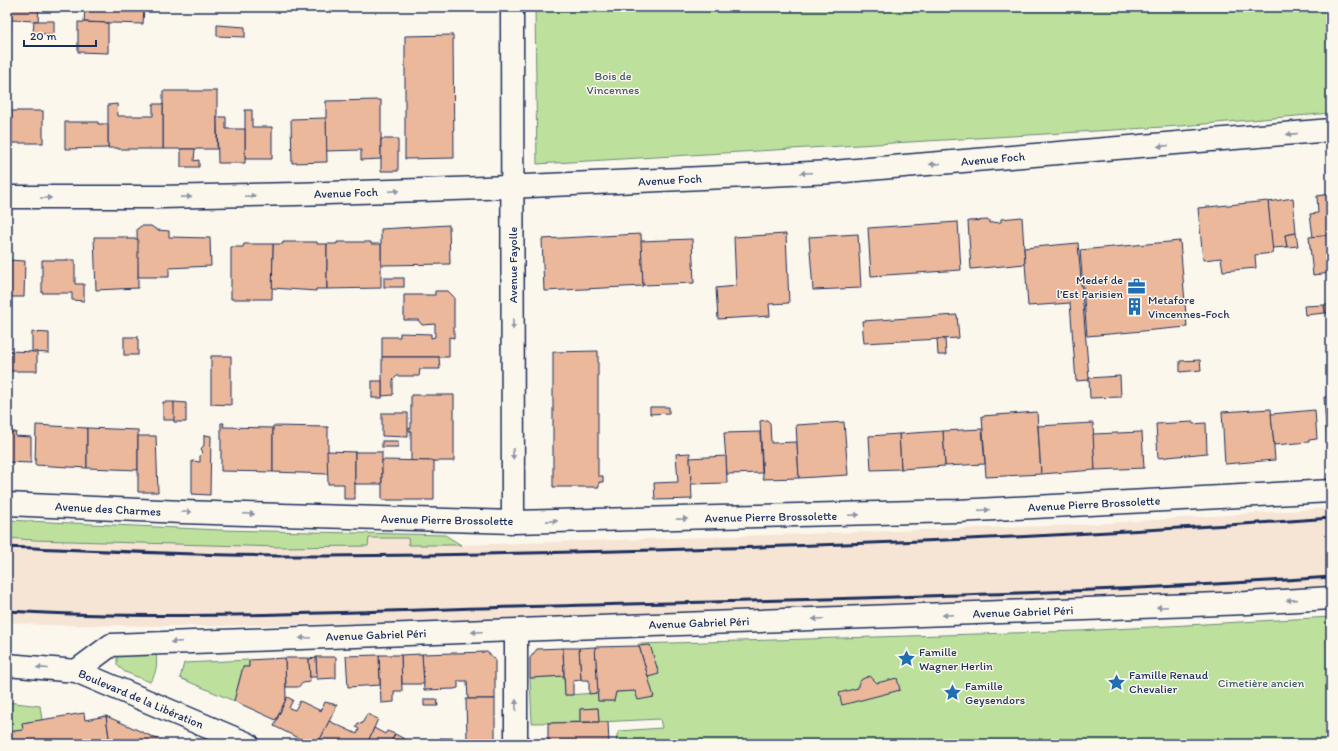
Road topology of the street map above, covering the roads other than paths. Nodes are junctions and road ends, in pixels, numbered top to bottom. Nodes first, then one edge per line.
1 (512, 7) edge
2 (1331, 130) edge
3 (512, 187) junction
4 (7, 198) edge
5 (1331, 491) edge
6 (7, 504) edge
7 (210, 512) joint
8 (513, 522) junction
9 (1331, 598) edge
10 (516, 631) junction
11 (7, 665) edge
12 (76, 671) junction
13 (248, 744) edge
14 (516, 744) edge

1 - 3 street, Avenue Fayolle
2 -> 3 street, Avenue Foch
4 -> 3 street, Avenue Foch
3 -> 8 street, Avenue Fayolle
8 -> 5 street, Avenue Pierre Brossolette
6 -> 7 street, Avenue des Charmes
7 -> 8 street, Avenue Pierre Brossolette
9 -> 10 street, Avenue Gabriel Péri
10 -> 12 street, Avenue Gabriel Péri
14 -> 10 street
12 -> 11 street, Boulevard de la Libération
12 - 13 street, Boulevard de la Libération

